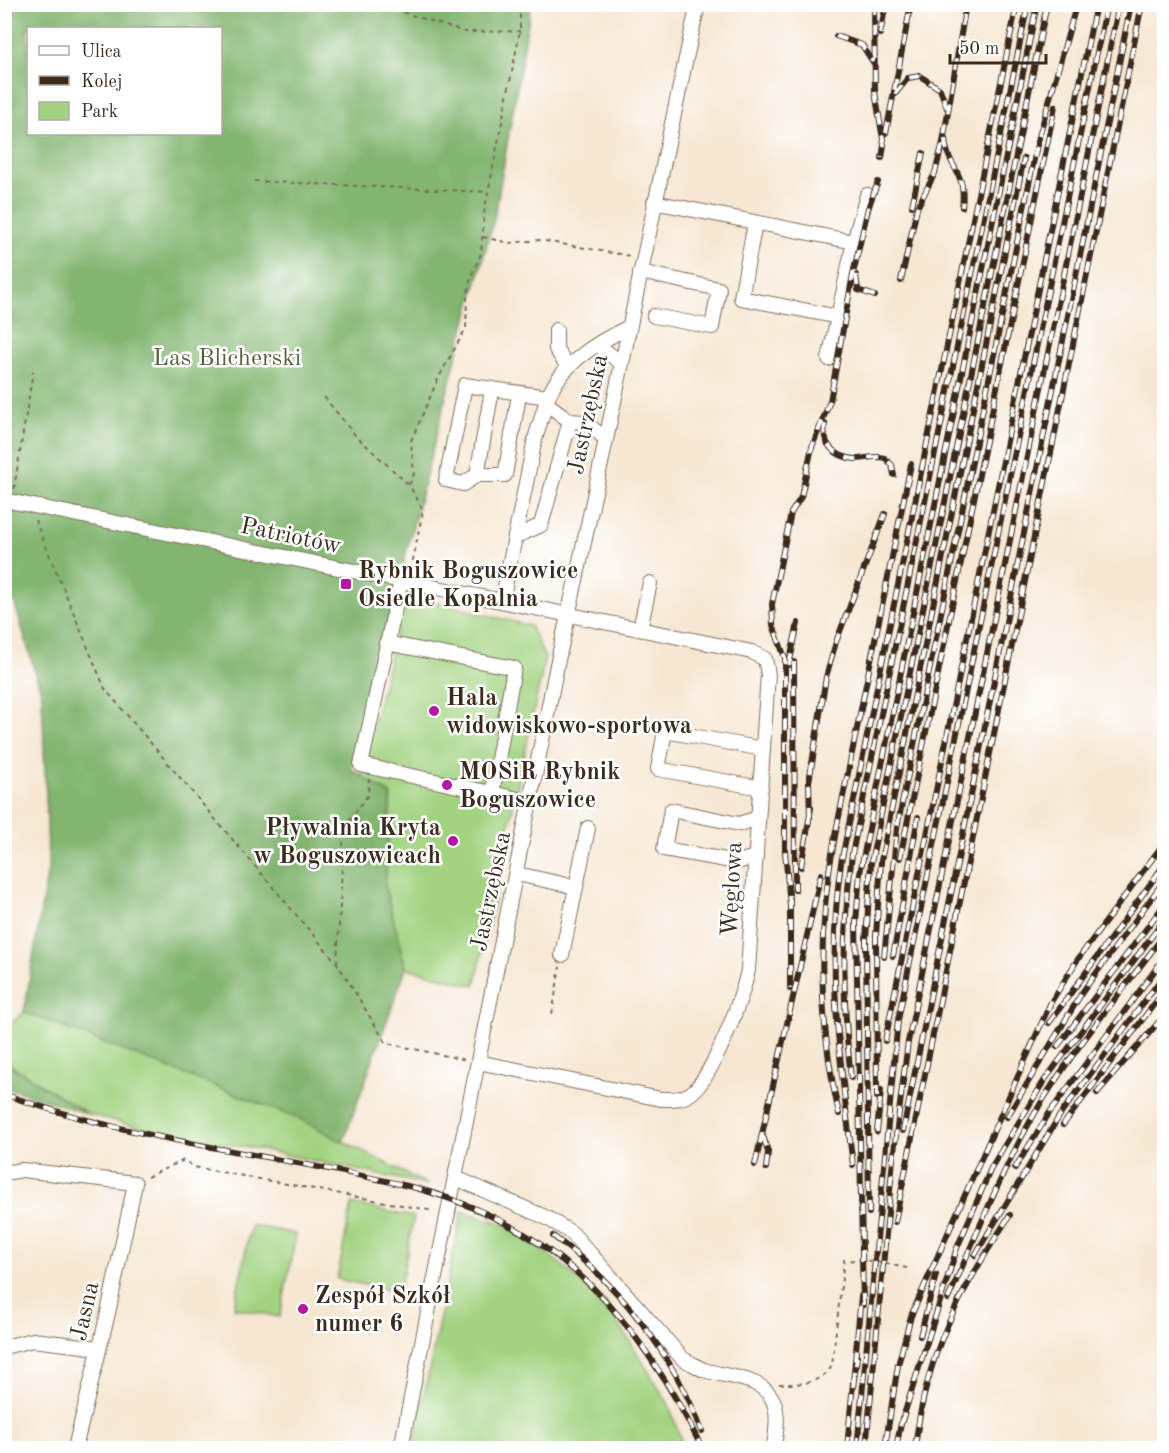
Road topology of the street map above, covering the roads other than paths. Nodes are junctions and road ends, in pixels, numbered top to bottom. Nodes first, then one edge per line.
1 (698, 4) edge
2 (867, 195) dead end
3 (654, 202) junction
4 (755, 223) junction
5 (854, 242) junction
6 (640, 272) junction
7 (654, 316) dead end
8 (839, 317) junction
9 (628, 327) junction
10 (556, 330) dead end
11 (598, 345) junction
12 (829, 359) dead end
13 (621, 363) junction
14 (568, 367) junction
15 (492, 390) junction
16 (519, 395) junction
17 (547, 400) junction
18 (610, 414) junction
19 (577, 422) junction
20 (605, 438) junction
21 (477, 475) junction
22 (8, 500) edge
23 (515, 537) junction
24 (405, 581) junction
25 (650, 583) dead end
26 (502, 601) junction
27 (568, 614) junction
28 (640, 629) junction
29 (386, 643) junction
30 (763, 749) junction
31 (760, 788) junction
32 (492, 794) junction
33 (532, 802) junction
34 (759, 818) junction
35 (588, 828) dead end
36 (756, 857) junction
37 (517, 874) junction
38 (576, 887) junction
39 (562, 955) road end
40 (478, 1062) junction
41 (4, 1173) edge
42 (456, 1178) junction
43 (4, 1347) edge
44 (99, 1348) junction
45 (406, 1447) edge
46 (75, 1449) edge
47 (774, 1449) edge

1 - 3 street, Jastrzębska
2 - 5 street
3 - 4 street
3 - 6 street, Jastrzębska
4 - 5 street
4 - 8 street
5 - 8 street
6 - 7 street
6 - 9 street, Jastrzębska
8 - 12 street
9 - 11 street
9 - 13 street, Jastrzębska
10 - 14 street
11 - 13 street
11 - 14 street
13 - 18 street, Jastrzębska
14 - 17 street
15 - 16 street
15 - 21 street
15 - 21 street
16 - 17 street
16 - 21 street
17 - 19 street
17 - 23 street
18 - 19 street
18 - 20 street, Jastrzębska
19 - 20 street
19 - 23 street
20 - 27 street, Jastrzębska
22 - 24 street, Patriotów
23 - 26 street
24 - 26 street, Patriotów
24 - 29 street
25 - 28 street
26 - 27 street, Patriotów
27 - 28 street, Węglowa
27 - 33 street, Jastrzębska
28 - 30 street, Węglowa
29 - 32 street
29 - 32 street
30 - 31 street, Węglowa
30 - 31 street
31 - 34 street, Węglowa
32 - 33 street
33 - 37 street, Jastrzębska
34 - 36 street, Węglowa
34 - 36 street
35 - 38 street
36 - 40 street, Węglowa
37 - 38 street
37 - 40 street, Jastrzębska
38 - 39 street
40 - 42 street, Jastrzębska
41 - 44 street, Jasna
42 - 45 street, Jastrzębska
42 - 47 street
43 - 44 street
44 - 46 street, Jasna

